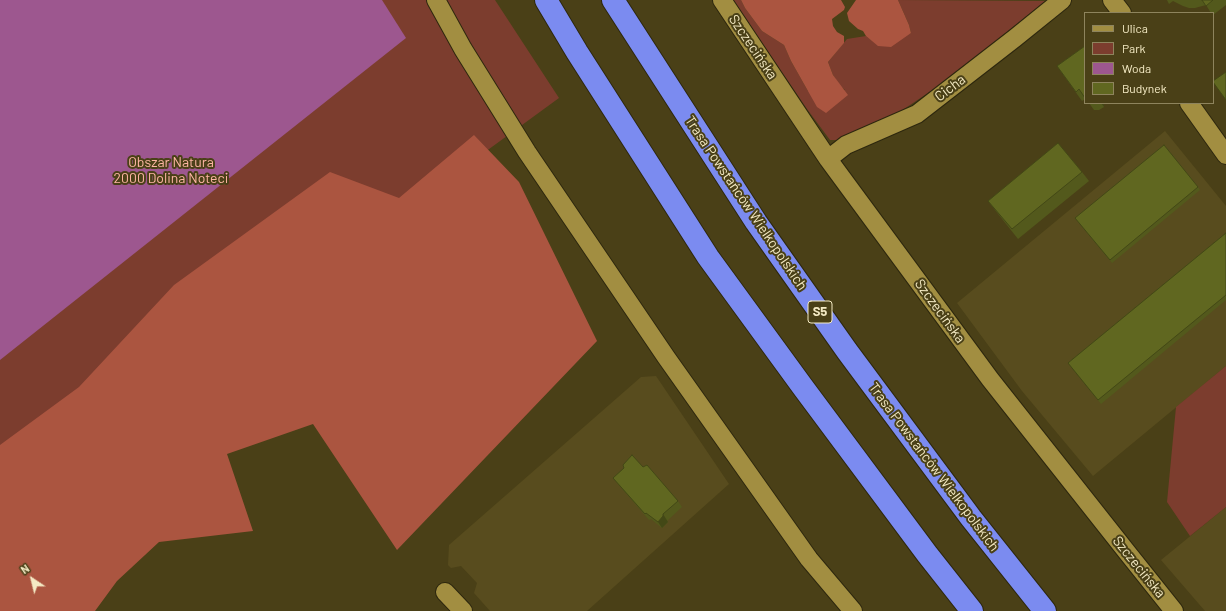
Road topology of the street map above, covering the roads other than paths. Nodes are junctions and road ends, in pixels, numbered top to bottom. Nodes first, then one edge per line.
1 (436, 0) edge
2 (546, 0) edge
3 (613, 0) edge
4 (722, 0) edge
5 (1062, 0) edge
6 (1112, 0) edge
7 (1121, 12) edge
8 (1190, 104) edge
9 (1226, 155) edge
10 (828, 159) junction
11 (445, 592) dead end
12 (462, 611) edge
13 (852, 611) edge
14 (972, 611) edge
15 (1045, 611) edge
16 (1174, 611) edge

1 - 13 street
2 - 14 highway
3 - 15 highway, Trasa Powstańców Wielkopolskich / S5
4 - 10 street, Szczecińska
5 - 10 street, Cicha
6 - 7 street
8 - 9 street
10 - 16 street, Szczecińska
11 - 12 street

